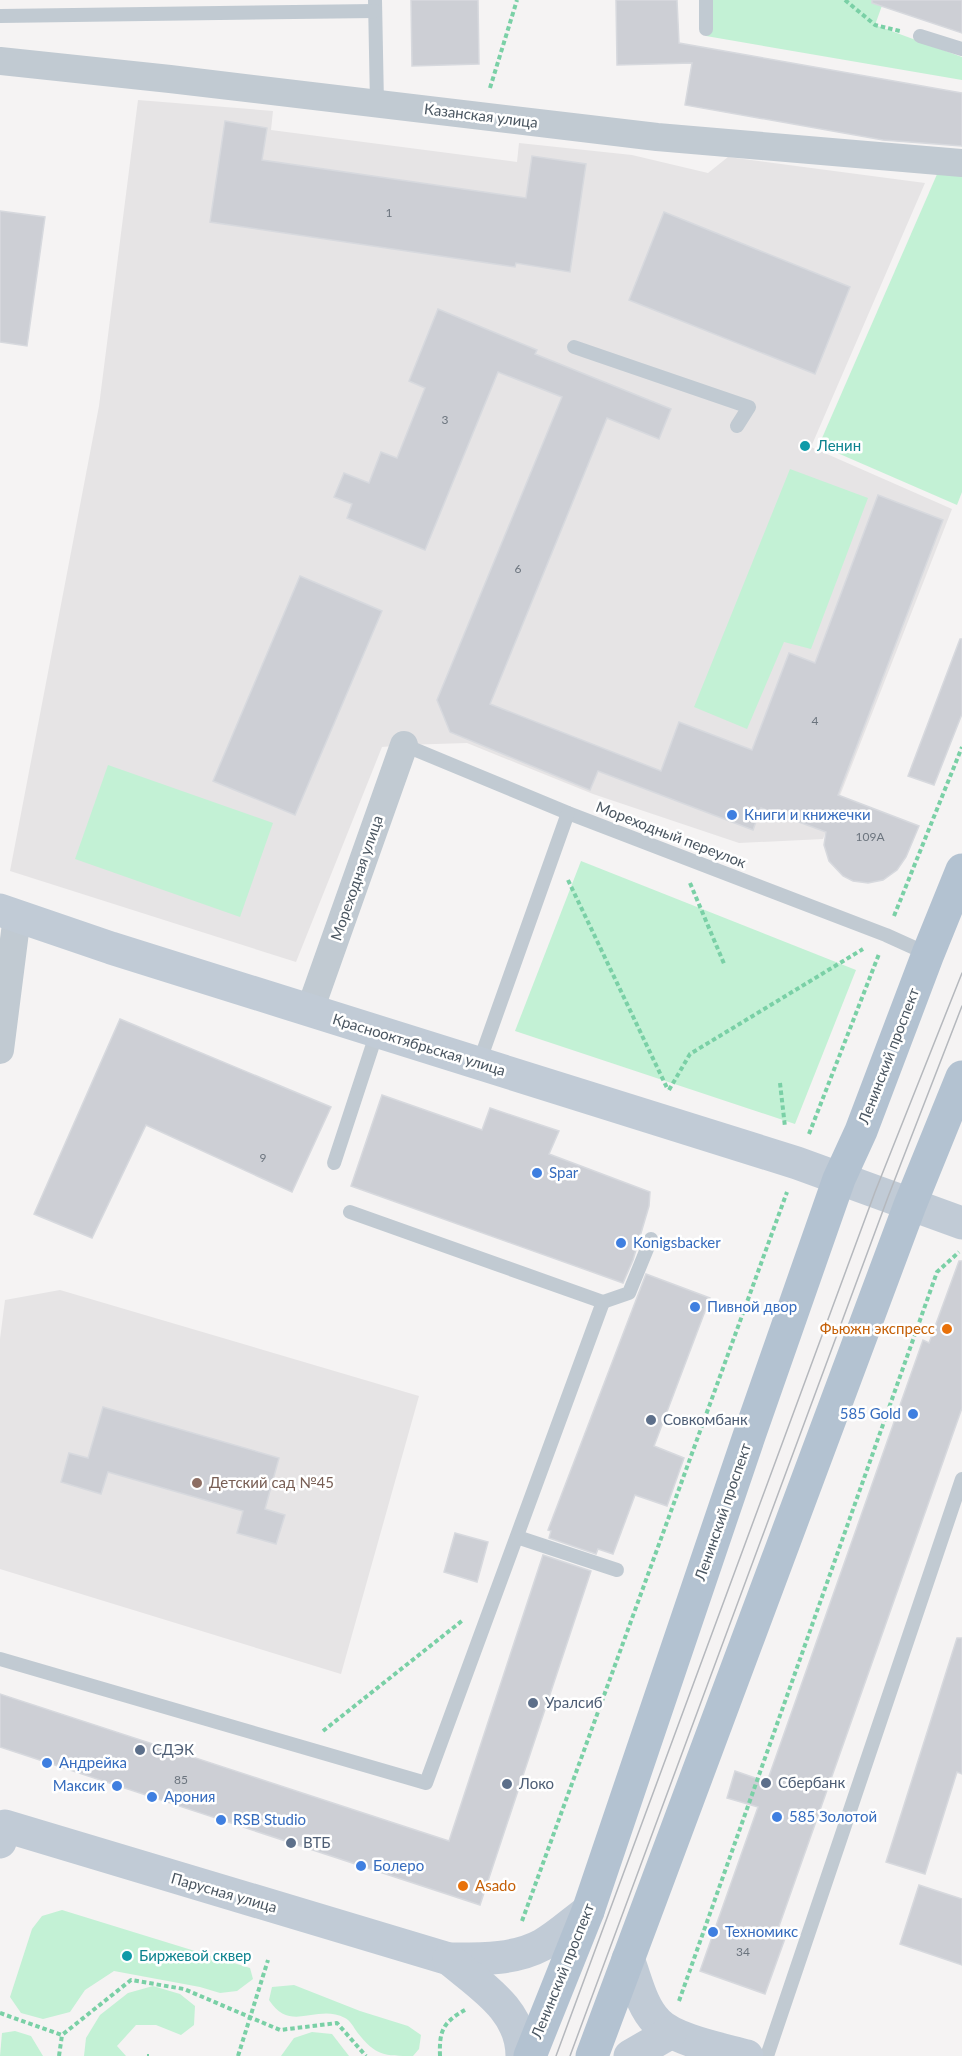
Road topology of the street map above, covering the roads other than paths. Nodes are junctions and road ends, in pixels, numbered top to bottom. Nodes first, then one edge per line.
1 (706, 0) edge
2 (375, 6) edge
3 (0, 16) edge
4 (706, 29) dead end
5 (920, 36) road end
6 (962, 49) edge
7 (0, 61) edge
8 (377, 104) junction
9 (962, 163) edge
10 (574, 347) dead end
11 (737, 426) dead end
12 (404, 745) joint
13 (568, 813) junction
14 (962, 870) edge
15 (9, 913) edge
16 (928, 954) junction
17 (310, 1011) junction
18 (377, 1032) junction
19 (1, 1033) edge
20 (479, 1063) junction
21 (962, 1077) edge
22 (334, 1163) dead end
23 (839, 1179) junction
24 (910, 1205) junction
25 (350, 1212) dead end
26 (962, 1222) edge
27 (651, 1239) dead end
28 (603, 1302) junction
29 (962, 1479) edge
30 (517, 1537) junction
31 (617, 1570) dead end
32 (0, 1659) edge
33 (2, 1831) edge
34 (588, 1911) junction
35 (449, 1959) junction
36 (628, 1959) junction
37 (669, 2033) junction
38 (700, 2049) edge
39 (522, 2056) edge
40 (530, 2056) edge
41 (592, 2056) edge
42 (630, 2056) edge
43 (747, 2056) edge
44 (767, 2056) edge

1 - 4 lane
2 - 3 lane
2 - 8 lane
5 - 6 lane
7 - 8 street, Казанская улица
8 - 9 street, Казанская улица
10 - 11 lane
12 - 13 lane, Мореходный переулок
12 - 17 street, Мореходная улица
13 - 16 lane, Мореходный переулок
13 - 20 lane
14 - 16 main road, Ленинский проспект
15 - 17 street, Краснооктябрьская улица
15 - 19 street
16 - 23 main road, Ленинский проспект
17 - 18 street, Краснооктябрьская улица
18 - 20 street, Краснооктябрьская улица
18 - 22 lane
20 - 23 street, Краснооктябрьская улица
21 - 24 main road
23 - 24 street, Краснооктябрьская улица
23 - 34 main road, Ленинский проспект
24 - 26 street, Краснооктябрьская улица
24 - 36 main road
25 - 28 lane
27 - 28 lane
28 - 30 lane
29 - 44 lane
30 - 31 lane
30 - 32 lane
33 - 35 street, Парусная улица
34 - 35 street
34 - 40 main road, Ленинский проспект
35 - 39 street
36 - 37 street
36 - 41 main road
37 - 38 street
37 - 42 street
38 - 43 street

